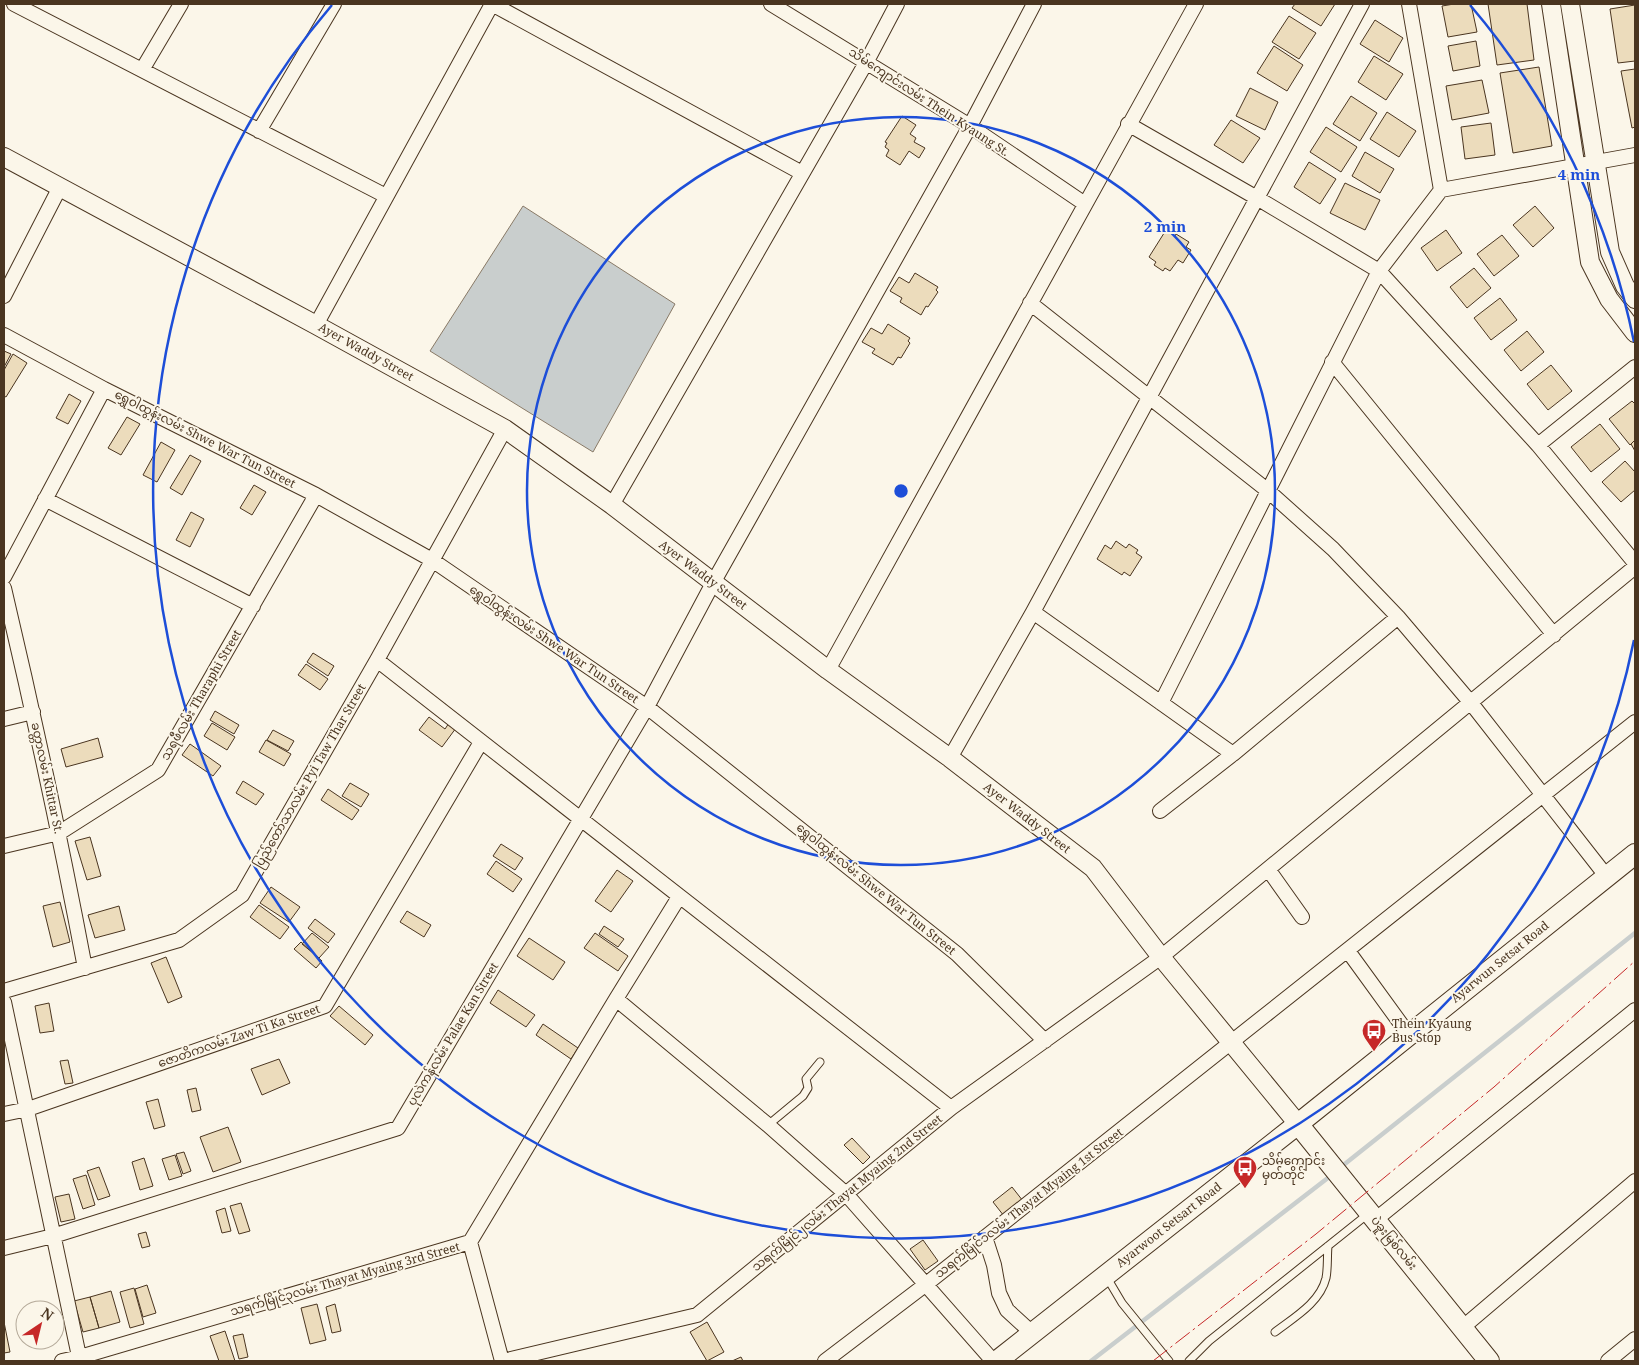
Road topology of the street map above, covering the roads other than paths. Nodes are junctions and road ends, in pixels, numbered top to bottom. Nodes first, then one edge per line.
1 (181, 4) edge
2 (334, 4) edge
3 (492, 4) edge
4 (771, 4) edge
5 (897, 4) edge
6 (1034, 4) edge
7 (1196, 4) edge
8 (1362, 4) edge
9 (1409, 4) edge
10 (1550, 4) edge
11 (1570, 4) edge
12 (19, 5) edge
13 (867, 61) junction
14 (142, 70) junction
15 (1128, 124) junction
16 (970, 126) junction
17 (259, 131) junction
18 (1635, 155) edge
19 (4, 157) edge
20 (1595, 162) junction
21 (1575, 167) junction
22 (802, 173) junction
23 (60, 187) junction
24 (1441, 190) junction
25 (386, 196) junction
26 (1257, 198) junction
27 (1085, 204) junction
28 (1378, 272) junction
29 (4, 296) edge
30 (1635, 299) edge
31 (1030, 303) junction
32 (316, 325) junction
33 (1635, 333) edge
34 (4, 335) edge
35 (1332, 362) junction
36 (1635, 367) edge
37 (104, 389) junction
38 (1149, 396) junction
39 (505, 429) junction
40 (1538, 445) junction
41 (1267, 490) junction
42 (316, 495) junction
43 (44, 499) junction
44 (612, 505) junction
45 (432, 560) junction
46 (1635, 565) edge
47 (4, 577) edge
48 (713, 583) junction
49 (4, 588) edge
50 (253, 606) junction
51 (1033, 612) junction
52 (1398, 617) junction
53 (1554, 634) junction
54 (376, 660) junction
55 (828, 670) junction
56 (1161, 703) junction
57 (1471, 703) junction
58 (646, 707) junction
59 (33, 712) junction
60 (4, 719) edge
61 (1635, 722) edge
62 (481, 742) junction
63 (1233, 754) junction
64 (950, 758) junction
65 (1544, 794) junction
66 (1160, 811) dead end
67 (580, 819) junction
68 (59, 833) junction
69 (4, 846) edge
70 (1635, 854) edge
71 (1268, 869) junction
72 (1607, 876) junction
73 (679, 897) junction
74 (1302, 917) dead end
75 (1348, 951) junction
76 (1161, 957) junction
77 (85, 968) junction
78 (4, 991) edge
79 (616, 999) junction
80 (4, 1002) edge
81 (1635, 1010) edge
82 (1409, 1035) junction
83 (1044, 1041) junction
84 (1231, 1043) junction
85 (820, 1062) dead end
86 (1365, 1070) joint
87 (951, 1108) junction
88 (28, 1109) junction
89 (4, 1114) edge
90 (1298, 1124) junction
91 (768, 1125) junction
92 (1635, 1181) edge
93 (846, 1194) junction
94 (1372, 1216) junction
95 (53, 1236) junction
96 (985, 1237) junction
97 (470, 1242) junction
98 (1328, 1246) junction
99 (4, 1248) edge
100 (1105, 1276) junction
101 (925, 1285) junction
102 (1462, 1328) junction
103 (1275, 1332) dead end
104 (1032, 1333) junction
105 (1635, 1339) edge
106 (80, 1359) edge
107 (62, 1361) edge
108 (503, 1361) edge
109 (825, 1361) edge
110 (995, 1361) edge
111 (1169, 1361) edge
112 (1189, 1361) edge
113 (1489, 1361) edge
114 (1608, 1361) edge

1 - 14 street
2 - 17 street
3 - 22 street
3 - 25 street
4 - 13 street, သိမ်ကျောင်းလမ်း Thein Kyaung St.
5 - 13 street
6 - 16 street, ပုလဲကန်လမ်း Palae Kan Street
7 - 15 street
8 - 26 street
9 - 24 street
10 - 21 street
11 - 20 street
12 - 14 street
13 - 16 street, သိမ်ကျောင်းလမ်း Thein Kyaung St.
13 - 22 street
14 - 17 street
15 - 26 street
15 - 27 street
16 - 27 street, သိမ်ကျောင်းလမ်း Thein Kyaung St.
16 - 48 street, ပုလဲကန်လမ်း Palae Kan Street
17 - 25 street
18 - 20 street
19 - 23 street, Ayer Waddy Street
20 - 21 street
20 - 30 street
21 - 24 street
21 - 33 street
22 - 44 street
23 - 29 street
23 - 32 street, Ayer Waddy Street
24 - 28 street
25 - 32 street
26 - 28 street
26 - 38 street
27 - 31 street
28 - 35 street
28 - 40 street
31 - 38 street
31 - 55 street
32 - 39 street, Ayer Waddy Street
34 - 37 street, ရွှေဝါထွန်းလမ်း Shwe War Tun Street
35 - 41 street
35 - 53 street
36 - 40 street
37 - 42 street, ရွှေဝါထွန်းလမ်း Shwe War Tun Street
37 - 43 street
38 - 41 street
38 - 51 street
39 - 44 street, Ayer Waddy Street
39 - 45 street, ပြည်တော်သာလမ်း Pyi Taw Thar Street
40 - 46 street
41 - 52 street
41 - 56 street
42 - 45 street, ရွှေဝါထွန်းလမ်း Shwe War Tun Street
42 - 50 street, သရဖီလမ်း Tharaphi Street
43 - 47 street
43 - 50 street
44 - 48 street, Ayer Waddy Street
45 - 54 street, ပြည်တော်သာလမ်း Pyi Taw Thar Street
45 - 58 street, ရွှေဝါထွန်းလမ်း Shwe War Tun Street
46 - 53 street, သရက်မြိုင်၂လမ်း Thayat Myaing 2nd Street
48 - 55 street, Ayer Waddy Street
48 - 58 street, ပုလဲကန်လမ်း Palae Kan Street
49 - 59 street, ခတ္တာလမ်း Khittar St.
50 - 68 street, သရဖီလမ်း Tharaphi Street
51 - 56 street
51 - 64 street
52 - 57 street
52 - 63 street
53 - 57 street, သရက်မြိုင်၂လမ်း Thayat Myaing 2nd Street
54 - 62 street
54 - 77 street, ပြည်တော်သာလမ်း Pyi Taw Thar Street
55 - 64 street, Ayer Waddy Street
56 - 63 street
57 - 65 street
57 - 71 street, သရက်မြိုင်၂လမ်း Thayat Myaing 2nd Street
58 - 67 street, ပုလဲကန်လမ်း Palae Kan Street
58 - 83 street, ရွှေဝါထွန်းလမ်း Shwe War Tun Street
59 - 60 street
59 - 68 street, ခတ္တာလမ်း Khittar St.
61 - 65 street, သရက်မြိုင်၁လမ်း Thayat Myaing 1st Street
62 - 67 street
62 - 88 street, ဇောတိကလမ်း Zaw Ti Ka Street
63 - 66 street
64 - 76 street, Ayer Waddy Street
65 - 72 street
65 - 75 street, သရက်မြိုင်၁လမ်း Thayat Myaing 1st Street
67 - 73 street
67 - 95 street, ပုလဲကန်လမ်း Palae Kan Street
68 - 69 street, သရဖီလမ်း Tharaphi Street
68 - 77 street, ခတ္တာလမ်း Khittar St.
70 - 72 main road, Ayarwun Setsat Road
71 - 74 street
71 - 76 street, သရက်မြိုင်၂လမ်း Thayat Myaing 2nd Street
72 - 82 main road, Ayarwun Setsat Road
73 - 79 street, သရက်မြိုင်၃လမ်း Thayat Myaing 3rd Street
73 - 87 street
75 - 82 street
75 - 84 street, သရက်မြိုင်၁လမ်း Thayat Myaing 1st Street
76 - 83 street, သရက်မြိုင်၂လမ်း Thayat Myaing 2nd Street
76 - 84 street, Ayer Waddy Street
77 - 78 street, ပြည်တော်သာလမ်း Pyi Taw Thar Street
79 - 91 street
79 - 97 street, သရက်မြိုင်၃လမ်း Thayat Myaing 3rd Street
80 - 88 street
81 - 94 street
82 - 86 main road, Ayarwun Setsat Road
83 - 87 street, သရက်မြိုင်၂လမ်း Thayat Myaing 2nd Street
84 - 90 street, Ayer Waddy Street
84 - 96 street, သရက်မြိုင်၁လမ်း Thayat Myaing 1st Street
85 - 91 lane
86 - 90 main road, Ayarwoot Setsart Road
87 - 93 street, သရက်မြိုင်၂လမ်း Thayat Myaing 2nd Street
88 - 89 street, ဇောတိကလမ်း Zaw Ti Ka Street
88 - 95 street
90 - 94 main road, ပဲခူးမြစ်လမ်း
90 - 100 main road, Ayarwoot Setsart Road
91 - 93 street
92 - 102 street
93 - 101 street
93 - 108 street, သရက်မြိုင်၂လမ်း Thayat Myaing 2nd Street
94 - 98 lane
94 - 102 main road, ပဲခူးမြစ်လမ်း
95 - 99 street, ပုလဲကန်လမ်း Palae Kan Street
95 - 106 street
96 - 101 street, သရက်မြိုင်၁လမ်း Thayat Myaing 1st Street
96 - 104 street
97 - 106 street, သရက်မြိုင်၃လမ်း Thayat Myaing 3rd Street
97 - 108 street
98 - 103 lane
98 - 112 lane
100 - 104 main road, Ayarwoot Setsart Road
100 - 111 lane
101 - 109 street, သရက်မြိုင်၁လမ်း Thayat Myaing 1st Street
101 - 110 street
102 - 113 main road, ပဲခူးမြစ်လမ်း
104 - 110 main road, Ayarwoot Setsart Road
105 - 114 street
106 - 107 street, သရက်မြိုင်၃လမ်း Thayat Myaing 3rd Street

